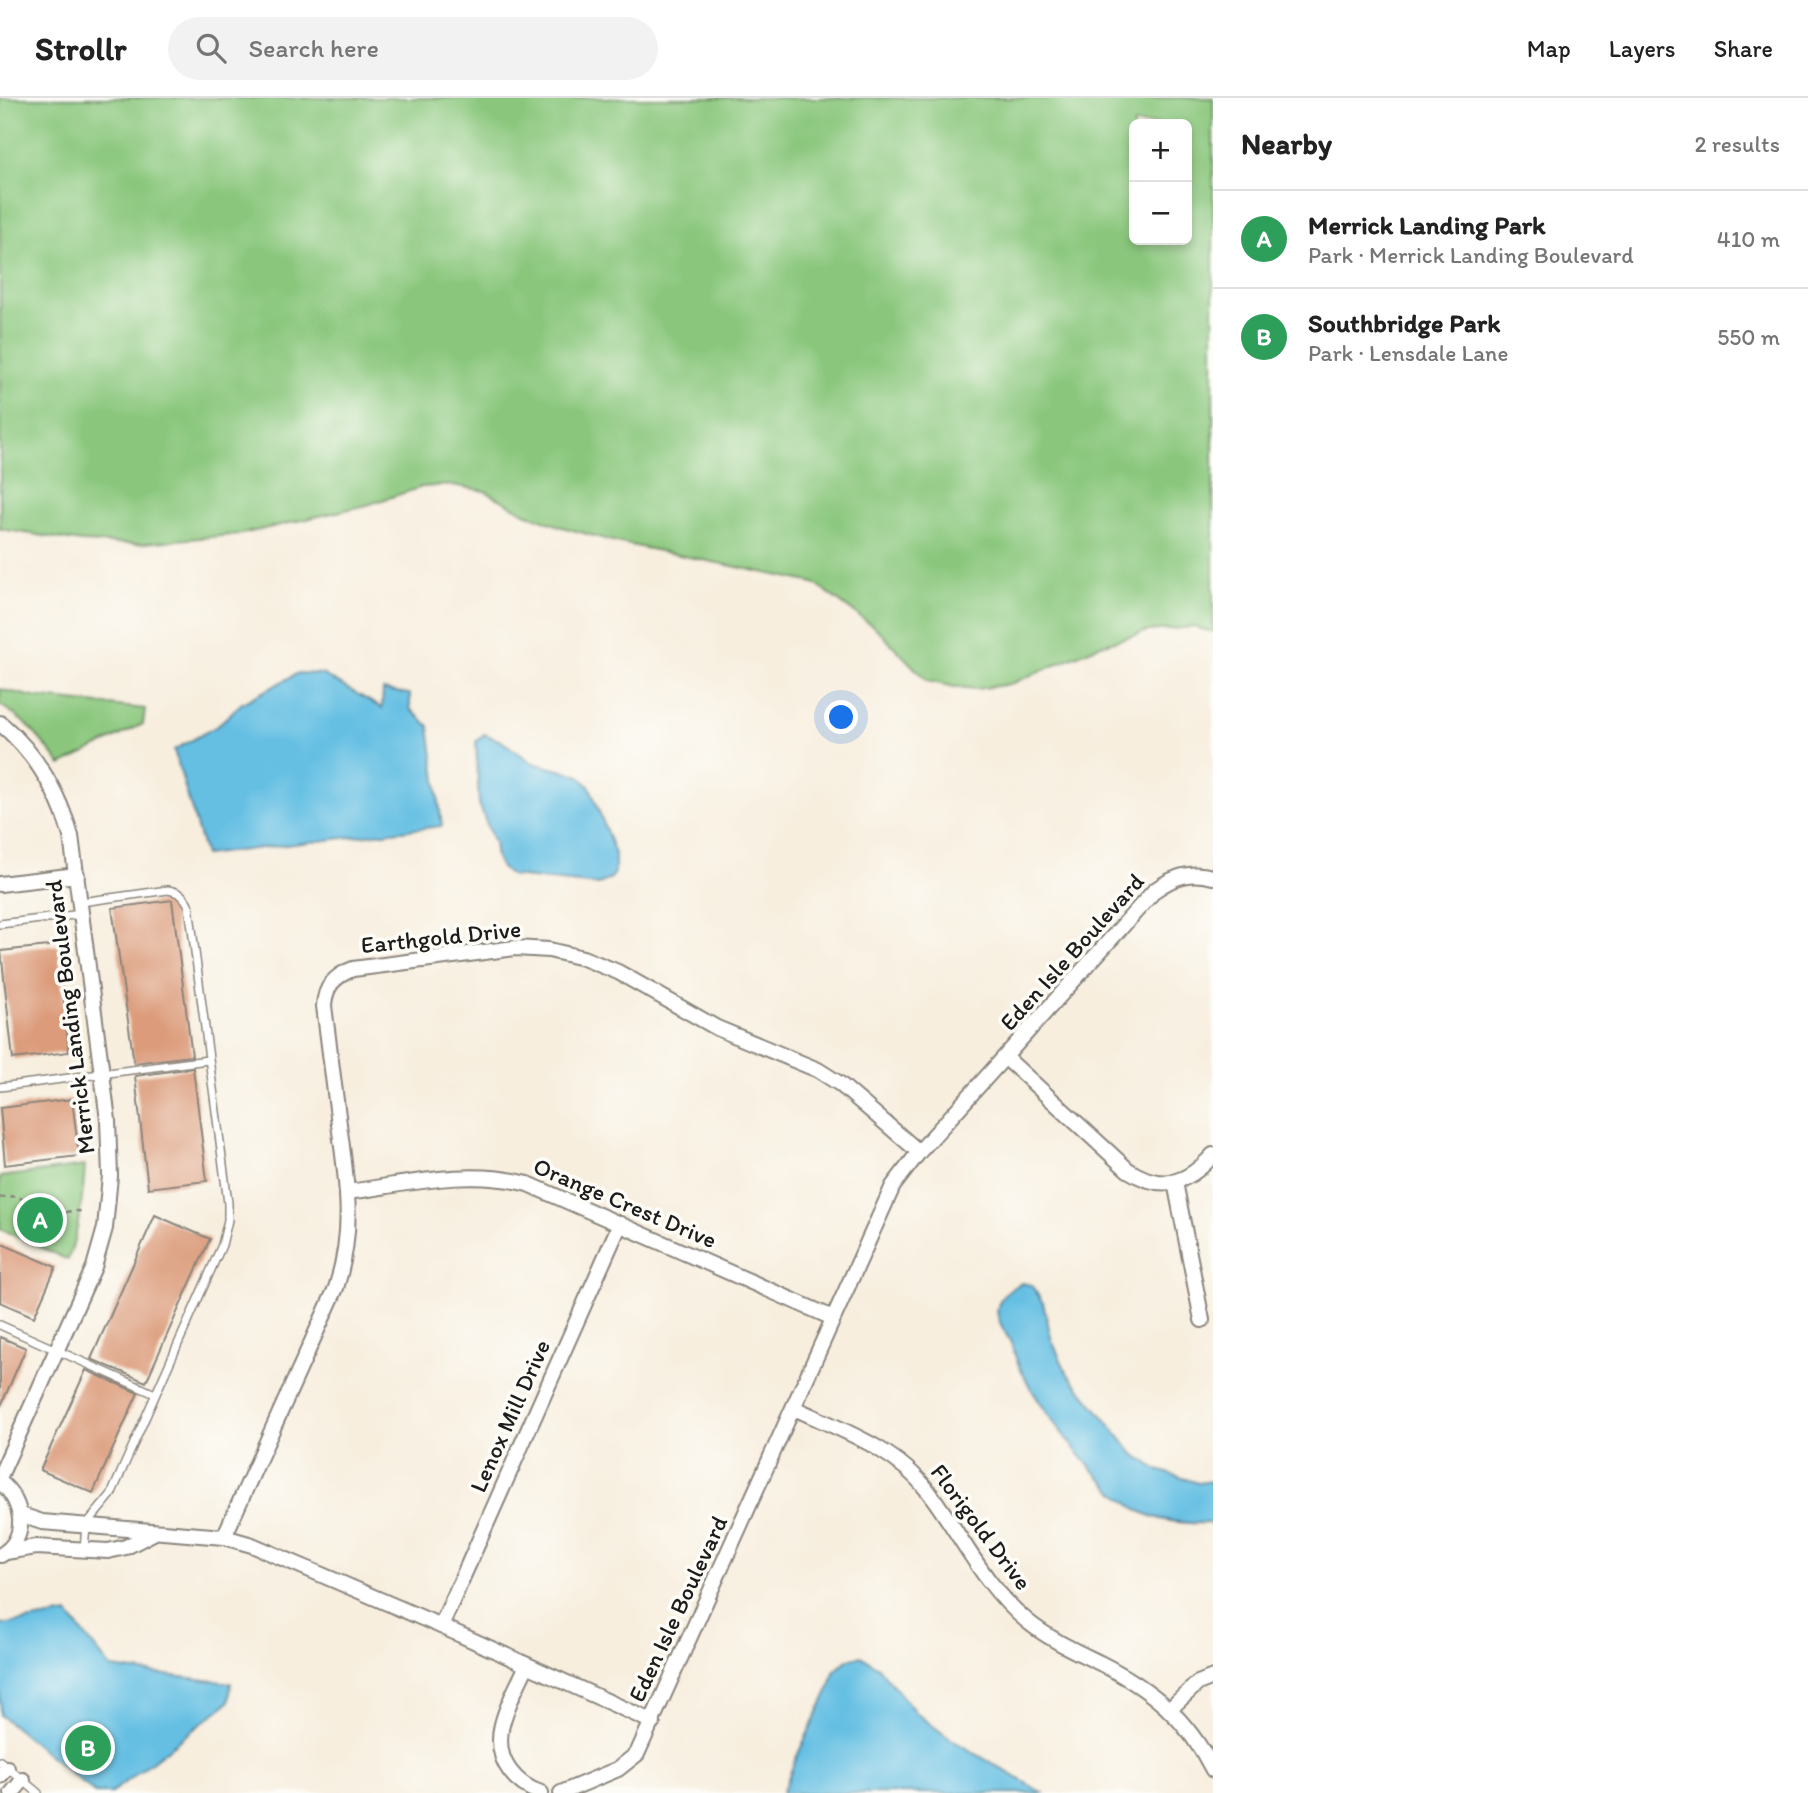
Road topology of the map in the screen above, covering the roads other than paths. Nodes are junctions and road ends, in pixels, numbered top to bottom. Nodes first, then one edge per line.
1 (0, 723) edge
2 (77, 875) junction
3 (1213, 877) edge
4 (0, 884) edge
5 (82, 908) junction
6 (0, 924) edge
7 (1006, 1058) junction
8 (208, 1060) junction
9 (102, 1074) junction
10 (0, 1087) edge
11 (919, 1152) junction
12 (1213, 1155) edge
13 (1175, 1182) junction
14 (348, 1192) junction
15 (620, 1224) junction
16 (833, 1318) junction
17 (1202, 1320) dead end
18 (0, 1325) edge
19 (57, 1350) junction
20 (155, 1394) junction
21 (794, 1408) junction
22 (0, 1476) edge
23 (0, 1482) edge
24 (21, 1515) junction
25 (86, 1525) junction
26 (158, 1531) junction
27 (224, 1536) junction
28 (83, 1551) junction
29 (3, 1554) edge
30 (441, 1626) junction
31 (527, 1665) junction
32 (1213, 1677) edge
33 (1171, 1708) junction
34 (653, 1722) junction
35 (2, 1768) edge
36 (1213, 1770) edge
37 (23, 1780) junction
38 (12, 1793) edge
39 (38, 1793) edge
40 (541, 1793) edge
41 (561, 1793) edge

1 - 2 street, Merrick Landing Boulevard
2 - 4 street
2 - 5 street, Merrick Landing Boulevard
3 - 7 street, Eden Isle Boulevard
5 - 6 lane
5 - 8 lane
5 - 9 street, Merrick Landing Boulevard
7 - 11 street, Eden Isle Boulevard
7 - 13 street, Eden Isle Boulevard
8 - 9 lane
8 - 20 lane
9 - 10 lane
9 - 19 street, Merrick Landing Boulevard
11 - 14 street, Earthgold Drive
11 - 16 street, Eden Isle Boulevard
12 - 13 street
13 - 17 street
14 - 15 street, Orange Crest Drive
14 - 27 street, Earthgold Drive
15 - 16 street, Orange Crest Drive
15 - 30 street, Lenox Mill Drive
16 - 21 street, Eden Isle Boulevard
18 - 19 lane
19 - 20 lane
19 - 22 street, Merrick Landing Boulevard
20 - 25 lane
21 - 33 street, Florigold Drive
21 - 34 street, Eden Isle Boulevard
23 - 24 street
24 - 25 street, Eden Isle Boulevard
24 - 29 street
25 - 26 street, Eden Isle Boulevard
25 - 28 lane
26 - 27 street, Eden Isle Boulevard
26 - 28 street
27 - 30 street, Eden Isle Boulevard
28 - 29 street
30 - 31 street, Eden Isle Boulevard
31 - 34 street, Eden Isle Boulevard
31 - 40 street
32 - 33 street
33 - 36 street, Florigold Drive
34 - 41 street
35 - 37 lane
37 - 38 street
37 - 39 lane

